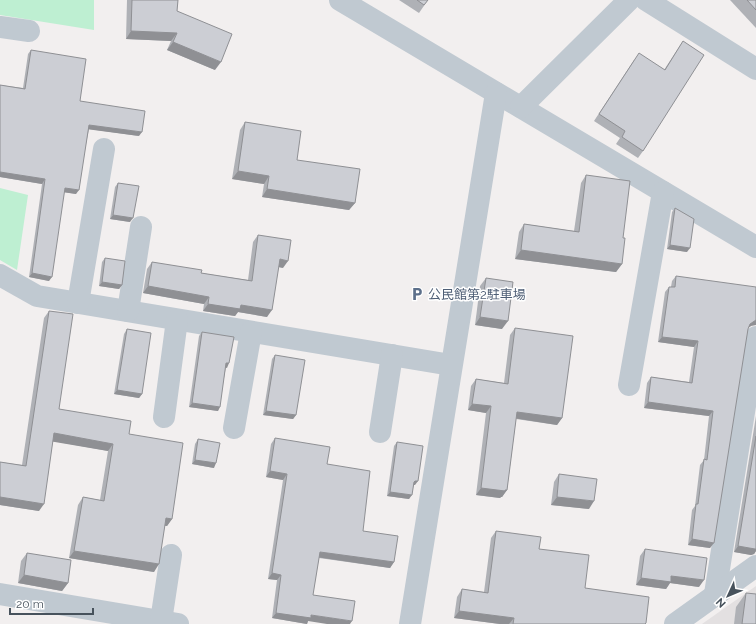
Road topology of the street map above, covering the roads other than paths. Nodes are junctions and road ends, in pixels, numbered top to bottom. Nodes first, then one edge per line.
1 (340, 0) edge
2 (629, 0) edge
3 (646, 0) edge
4 (0, 27) edge
5 (29, 31) dead end
6 (756, 69) edge
7 (496, 93) junction
8 (521, 107) junction
9 (104, 149) dead end
10 (663, 192) junction
11 (141, 227) dead end
12 (756, 247) edge
13 (0, 275) edge
14 (78, 303) junction
15 (128, 311) junction
16 (176, 320) junction
17 (252, 332) junction
18 (756, 338) edge
19 (392, 355) junction
20 (451, 365) junction
21 (629, 385) dead end
22 (164, 417) dead end
23 (234, 428) dead end
24 (380, 432) dead end
25 (171, 555) dead end
26 (756, 566) edge
27 (0, 594) edge
28 (715, 594) junction
29 (102, 618) edge
30 (169, 623) edge
31 (410, 624) edge
32 (675, 624) edge

1 - 7 street
2 - 8 street
3 - 6 street
4 - 5 street
7 - 8 street
7 - 20 street
8 - 10 street
9 - 14 street
10 - 12 street
10 - 21 street
11 - 15 street
13 - 14 street
14 - 15 street
15 - 16 street
16 - 17 street
16 - 22 street
17 - 19 street
17 - 23 street
18 - 28 street
19 - 20 street
19 - 24 street
20 - 31 street
25 - 30 street
26 - 28 street
27 - 29 street
28 - 32 street
29 - 30 street

